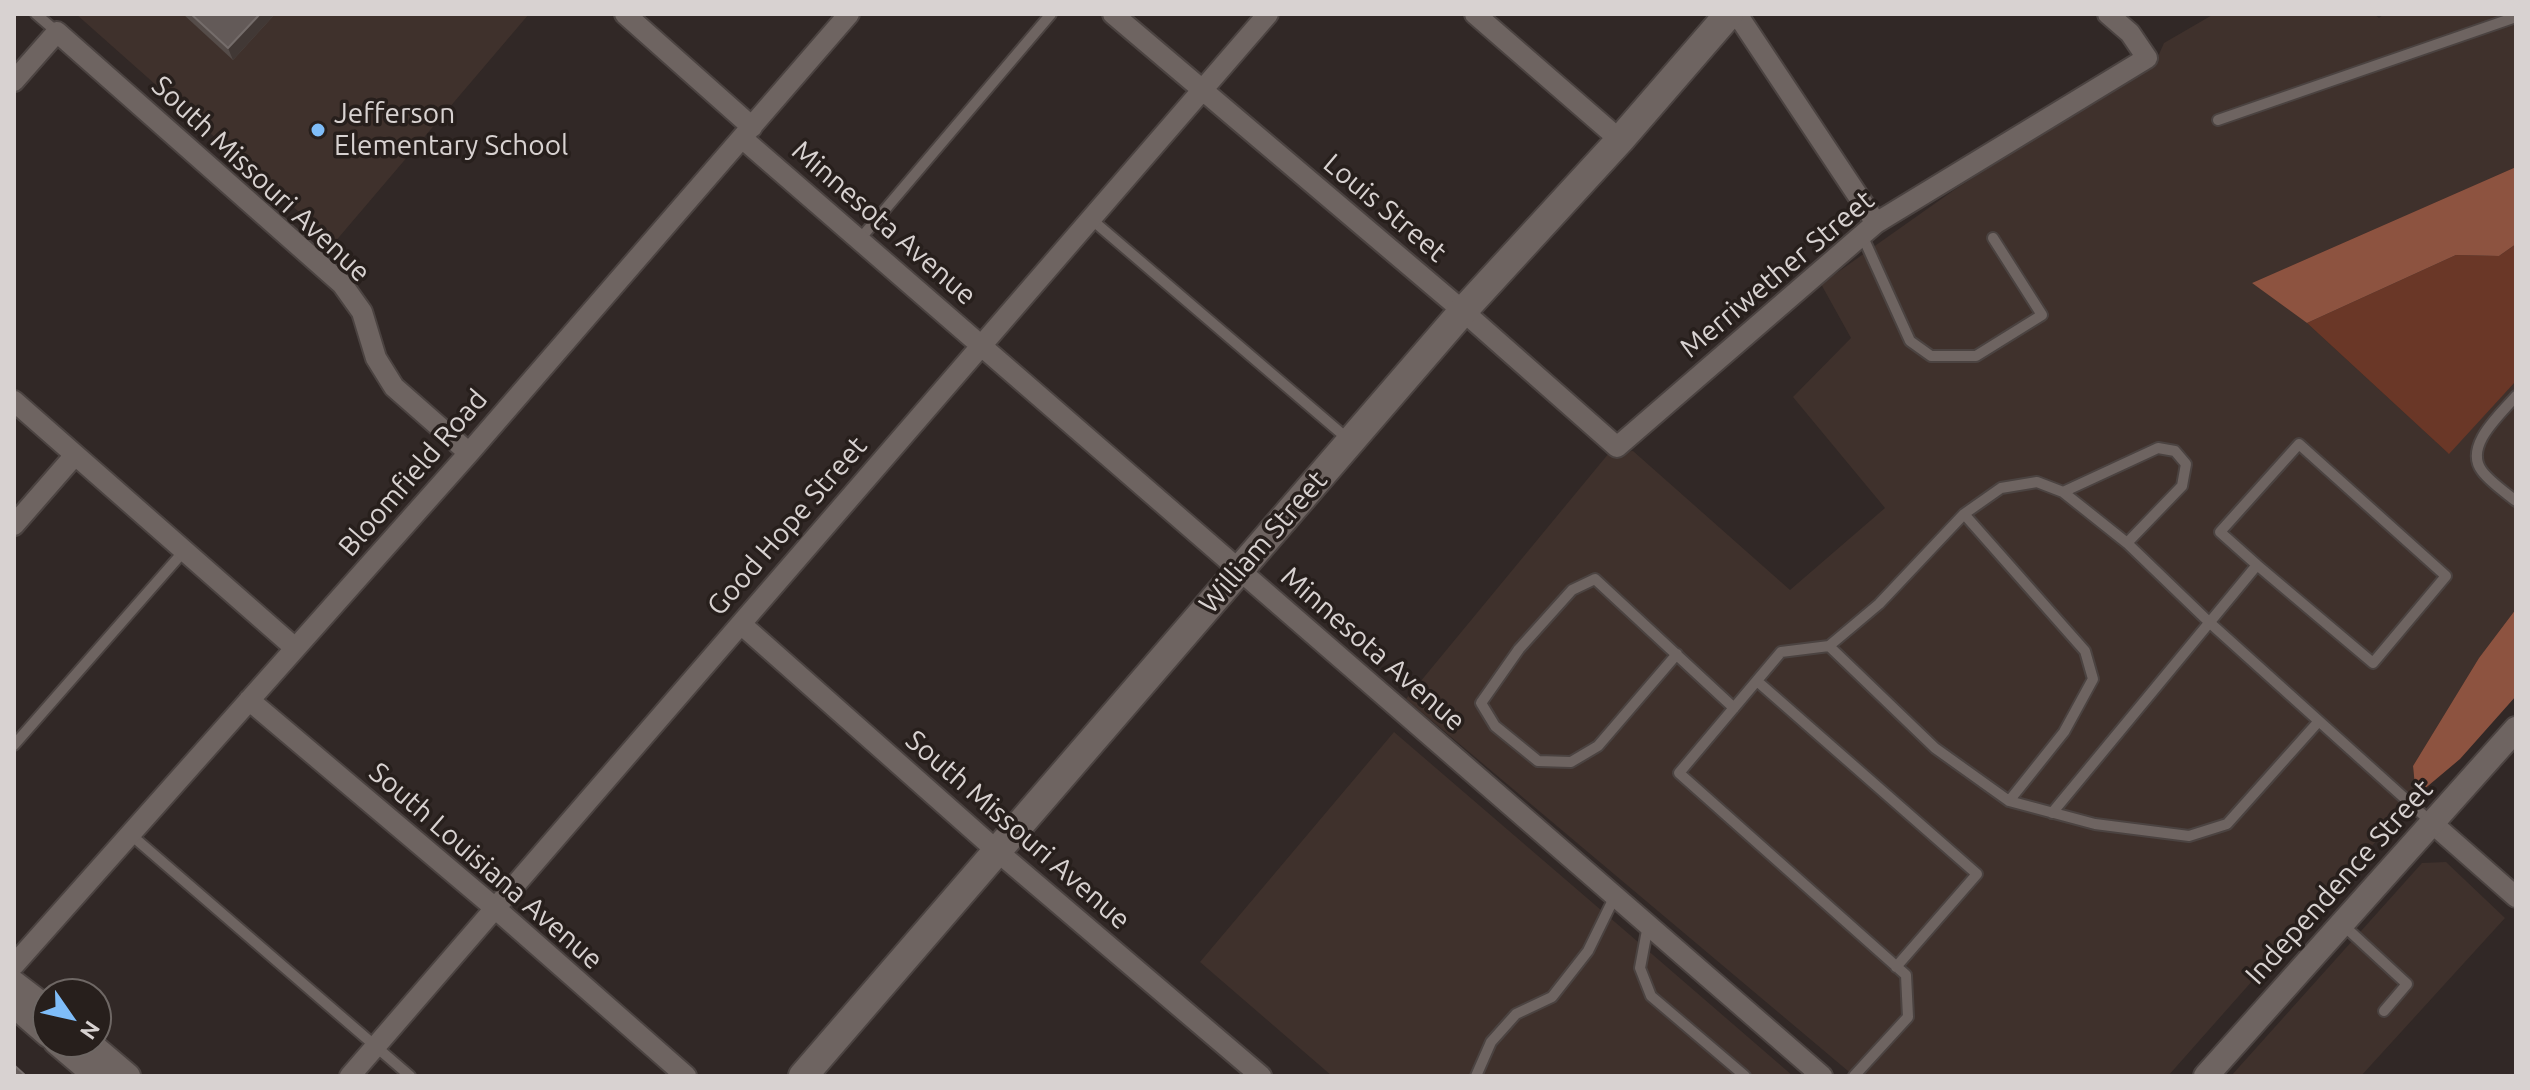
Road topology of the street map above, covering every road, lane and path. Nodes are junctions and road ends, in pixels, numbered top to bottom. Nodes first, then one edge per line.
1 (36, 14) edge
2 (625, 14) edge
3 (849, 14) edge
4 (1051, 14) edge
5 (1113, 14) edge
6 (1268, 14) edge
7 (1475, 14) edge
8 (1729, 14) edge
9 (1737, 14) edge
10 (2108, 14) edge
11 (2516, 17) edge
12 (57, 32) junction
13 (14, 81) edge
14 (1203, 90) junction
15 (2218, 120) dead end
16 (747, 132) junction
17 (1620, 140) junction
18 (1091, 219) junction
19 (1869, 229) junction
20 (1993, 238) dead end
21 (860, 239) junction
22 (1463, 311) junction
23 (981, 343) junction
24 (2516, 396) edge
25 (14, 401) edge
26 (1351, 441) junction
27 (1617, 447) joint
28 (469, 453) junction
29 (75, 455) junction
30 (2063, 492) junction
31 (2516, 501) edge
32 (1964, 514) junction
33 (14, 525) edge
34 (2127, 543) junction
35 (184, 551) junction
36 (2257, 565) junction
37 (1239, 570) junction
38 (2209, 622) junction
39 (741, 624) junction
40 (1829, 646) junction
41 (295, 648) junction
42 (1677, 654) junction
43 (1757, 681) junction
44 (249, 700) junction
45 (1734, 708) junction
46 (2319, 721) junction
47 (2516, 729) edge
48 (14, 745) edge
49 (2009, 801) junction
50 (2052, 813) junction
51 (2432, 823) junction
52 (130, 834) junction
53 (997, 851) junction
54 (1615, 896) junction
55 (2516, 897) edge
56 (495, 908) junction
57 (2342, 924) junction
58 (1648, 925) junction
59 (14, 965) edge
60 (1896, 967) junction
61 (14, 983) edge
62 (14, 995) edge
63 (32, 997) edge
64 (2384, 1011) dead end
65 (32, 1021) edge
66 (375, 1046) junction
67 (75, 1058) edge
68 (107, 1058) edge
69 (96, 1076) edge
70 (128, 1076) edge
71 (350, 1076) edge
72 (410, 1076) edge
73 (686, 1076) edge
74 (803, 1076) edge
75 (1261, 1076) edge
76 (1476, 1076) edge
77 (1745, 1076) edge
78 (1822, 1076) edge
79 (1854, 1076) edge
80 (2206, 1076) edge

1 - 12 lane
2 - 16 street, Minnesota Avenue
3 - 16 street, Bloomfield Road
4 - 21 lane
5 - 14 street, Louis Street
6 - 14 street, Good Hope Street
7 - 17 street
8 - 17 main road, William Street
9 - 19 street
10 - 19 street, Merriwether Street
11 - 15 lane
12 - 13 street
12 - 28 street, South Missouri Avenue
14 - 18 street, Good Hope Street
14 - 22 street, Louis Street
16 - 21 street, Minnesota Avenue
16 - 28 street, Bloomfield Road
17 - 22 main road, William Street
18 - 23 street, Good Hope Street
18 - 26 lane
19 - 20 lane
19 - 27 street, Merriwether Street
21 - 23 street, Minnesota Avenue
22 - 26 main road, William Street
22 - 27 street, Louis Street
23 - 37 street, Minnesota Avenue
23 - 39 street, Good Hope Street
24 - 31 lane
25 - 29 street
26 - 37 main road, William Street
28 - 41 street, Bloomfield Road
29 - 33 street
29 - 35 street
30 - 32 lane
30 - 34 lane
30 - 34 lane
32 - 40 lane
32 - 49 lane
34 - 38 lane
35 - 41 street
35 - 48 lane
36 - 36 lane
36 - 38 lane
37 - 53 main road, William Street
37 - 54 street, Minnesota Avenue
38 - 46 lane
38 - 50 lane
39 - 53 street, South Missouri Avenue
39 - 56 street, Good Hope Street
40 - 43 lane
40 - 49 lane
41 - 44 street, Bloomfield Road
42 - 42 lane
42 - 45 lane
43 - 45 lane
43 - 60 lane
44 - 52 street, Bloomfield Road
44 - 56 street, South Louisiana Avenue
45 - 60 lane
46 - 50 lane
46 - 51 lane
47 - 51 street, Independence Street
49 - 50 lane
51 - 55 street
51 - 57 street, Independence Street
52 - 59 street, Bloomfield Road
52 - 66 lane
53 - 74 main road, William Street
53 - 75 street, South Missouri Avenue
54 - 58 street, Minnesota Avenue
54 - 76 lane
56 - 66 street, Good Hope Street
56 - 73 street, South Louisiana Avenue
57 - 64 lane
57 - 80 street, Independence Street
58 - 77 lane
58 - 78 street, Minnesota Avenue
60 - 79 lane
61 - 63 street
62 - 65 street
66 - 71 street, Good Hope Street
66 - 72 lane
67 - 69 street
68 - 70 street

